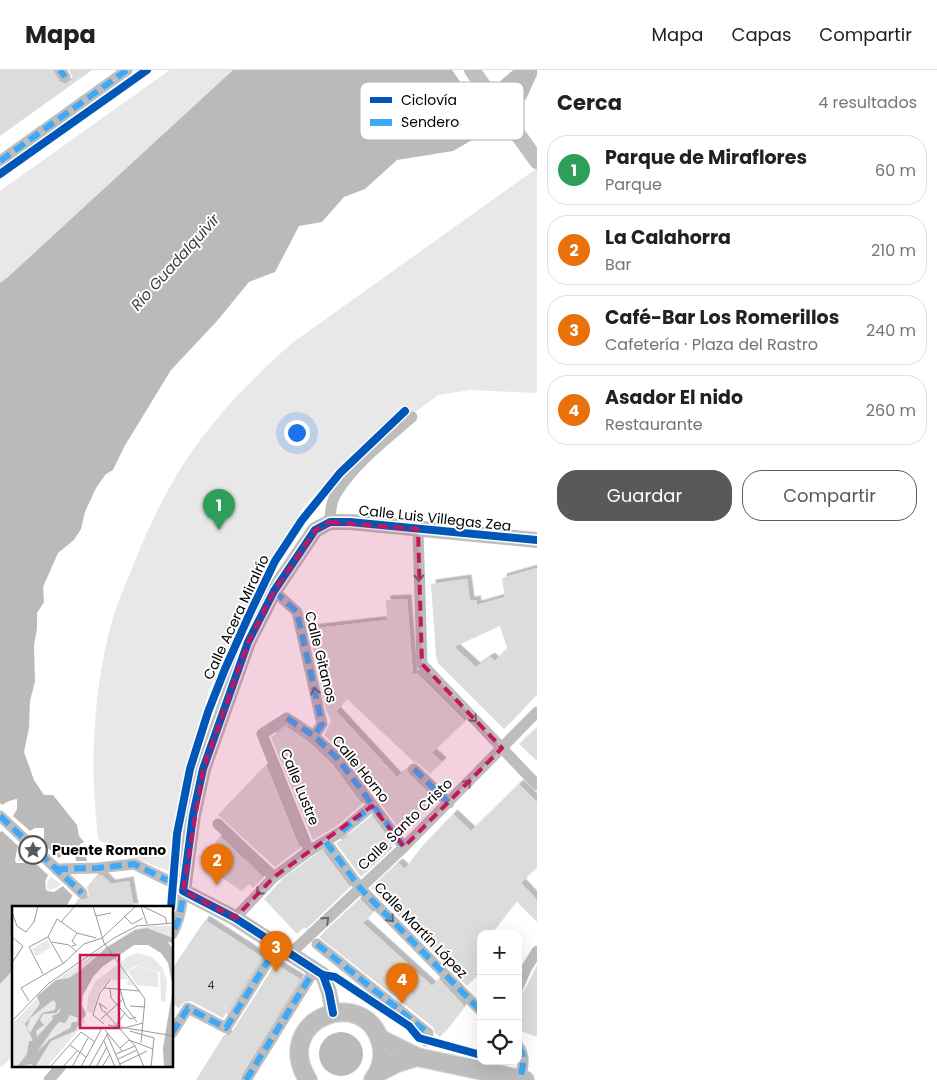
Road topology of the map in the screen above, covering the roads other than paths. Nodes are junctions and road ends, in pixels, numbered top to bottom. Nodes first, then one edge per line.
1 (127, 70) edge
2 (472, 70) edge
3 (481, 82) edge
4 (522, 140) edge
5 (0, 161) edge
6 (537, 161) edge
7 (412, 417) dead end
8 (330, 522) junction
9 (418, 529) junction
10 (537, 540) edge
11 (274, 591) junction
12 (537, 712) edge
13 (262, 734) joint
14 (314, 736) junction
15 (502, 748) junction
16 (414, 769) dead end
17 (537, 785) edge
18 (449, 803) junction
19 (372, 806) junction
20 (0, 816) edge
21 (218, 824) dead end
22 (326, 842) junction
23 (404, 847) junction
24 (310, 851) junction
25 (56, 869) junction
26 (274, 877) junction
27 (360, 888) junction
28 (183, 891) junction
29 (82, 893) dead end
30 (235, 918) junction
31 (174, 931) edge
32 (317, 944) dead end
33 (285, 949) junction
34 (537, 951) edge
35 (315, 969) junction
36 (522, 978) edge
37 (477, 1008) edge
38 (333, 1013) junction
39 (174, 1030) edge
40 (379, 1038) junction
41 (426, 1041) dead end
42 (522, 1054) edge
43 (417, 1057) junction
44 (59, 1068) edge
45 (376, 1076) edge
46 (302, 1077) edge
47 (49, 1080) edge
48 (246, 1080) edge
49 (522, 1080) edge

1 - 5 street
2 - 3 street
4 - 6 street
7 - 8 street
8 - 9 street, Calle Luis Villegas Zea
8 - 11 street
9 - 10 street, Calle Luis Villegas Zea
9 -> 15 street
14 -> 11 street, Calle Gitanos
11 - 28 street
12 - 15 street, Calle Santo Cristo
13 - 14 street, Calle Horno
13 - 24 street, Calle Lustre
14 - 19 street, Calle Horno
15 - 17 street
18 -> 15 street, Calle Santo Cristo
16 - 18 street
18 - 23 street, Calle Santo Cristo
19 - 22 street
19 - 23 street, Calle Horno
20 - 25 street
21 - 26 street
22 - 24 street
22 - 27 street, Calle Martín López
23 - 27 street, Calle Santo Cristo
24 - 26 street
25 - 28 street
25 - 29 street
26 -> 30 street
33 -> 27 street, Calle Santo Cristo
27 -> 37 street, Calle Martín López
28 - 30 street
28 - 31 street
30 - 33 street
32 - 41 street
33 - 35 street
33 - 39 street, Calle Santo Cristo
34 - 36 street
35 - 38 street
35 - 48 street
38 - 40 main road
38 - 46 main road
40 - 43 main road
40 - 45 main road
42 - 49 street
43 - 45 main road
43 - 49 main road
44 - 47 street

